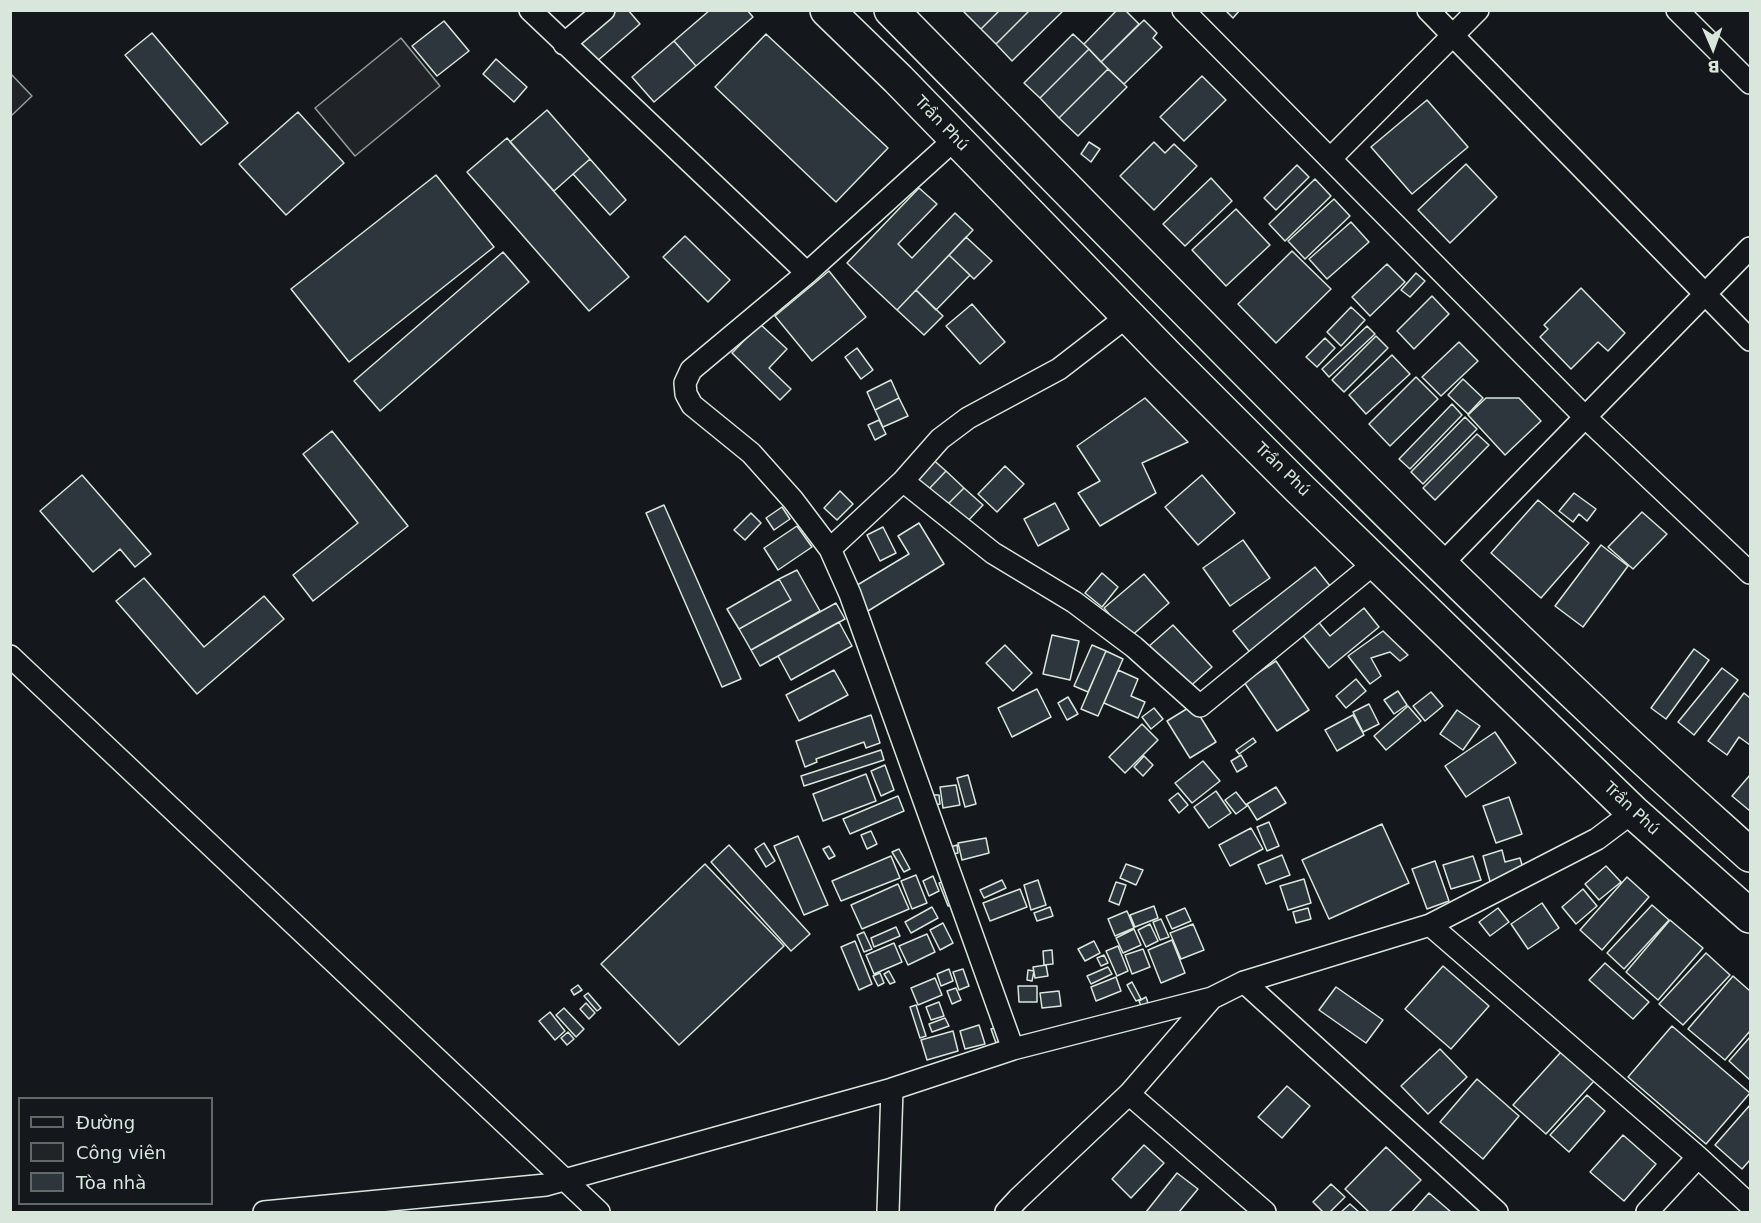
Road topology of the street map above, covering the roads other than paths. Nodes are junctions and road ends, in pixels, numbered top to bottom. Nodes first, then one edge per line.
1 (604, 10) edge
2 (828, 10) edge
3 (891, 10) edge
4 (1183, 10) edge
5 (1428, 10) edge
6 (1478, 10) edge
7 (1677, 10) edge
8 (541, 14) edge
9 (1452, 35) junction
10 (564, 44) junction
11 (1750, 83) edge
12 (955, 139) junction
13 (1330, 159) junction
14 (1750, 248) edge
15 (807, 273) junction
16 (1705, 294) junction
17 (1129, 315) junction
18 (1750, 340) edge
19 (1584, 416) junction
20 (903, 481) junction
21 (830, 549) junction
22 (1376, 562) junction
23 (1441, 565) junction
24 (1750, 573) edge
25 (10, 656) edge
26 (1633, 812) junction
27 (1750, 855) edge
28 (1750, 916) edge
29 (1430, 925) junction
30 (1244, 982) junction
31 (1212, 998) junction
32 (1013, 1049) junction
33 (892, 1089) junction
34 (1130, 1094) junction
35 (1698, 1157) junction
36 (566, 1179) junction
37 (1750, 1205) edge
38 (1019, 1208) edge
39 (264, 1212) edge
40 (599, 1212) edge
41 (888, 1212) edge
42 (1265, 1212) edge
43 (1497, 1212) edge
44 (1647, 1212) edge

1 - 10 street
2 - 12 main road, Trần Phú
3 - 23 main road
4 - 13 street
5 - 9 street
6 - 9 street
7 - 11 street
8 - 10 street
9 - 13 street
9 - 16 street
10 - 15 street
12 - 15 street
12 - 17 main road, Trần Phú
13 - 19 street
14 - 16 street
15 - 21 street
16 - 18 street
16 - 19 street
17 - 20 street
17 - 22 main road, Trần Phú
19 - 23 street
19 - 24 street
20 - 21 street
20 - 22 street
21 - 32 street
22 - 26 main road, Trần Phú
23 - 27 main road
25 - 36 street
26 - 28 main road, Trần Phú
26 - 29 street
29 - 30 street
29 - 35 street
30 - 31 street
30 - 43 street
31 - 32 street
31 - 34 street
32 - 33 street
33 - 36 street
33 - 41 street
34 - 38 street
34 - 42 street
35 - 37 street
35 - 44 street
36 - 39 street
36 - 40 street

